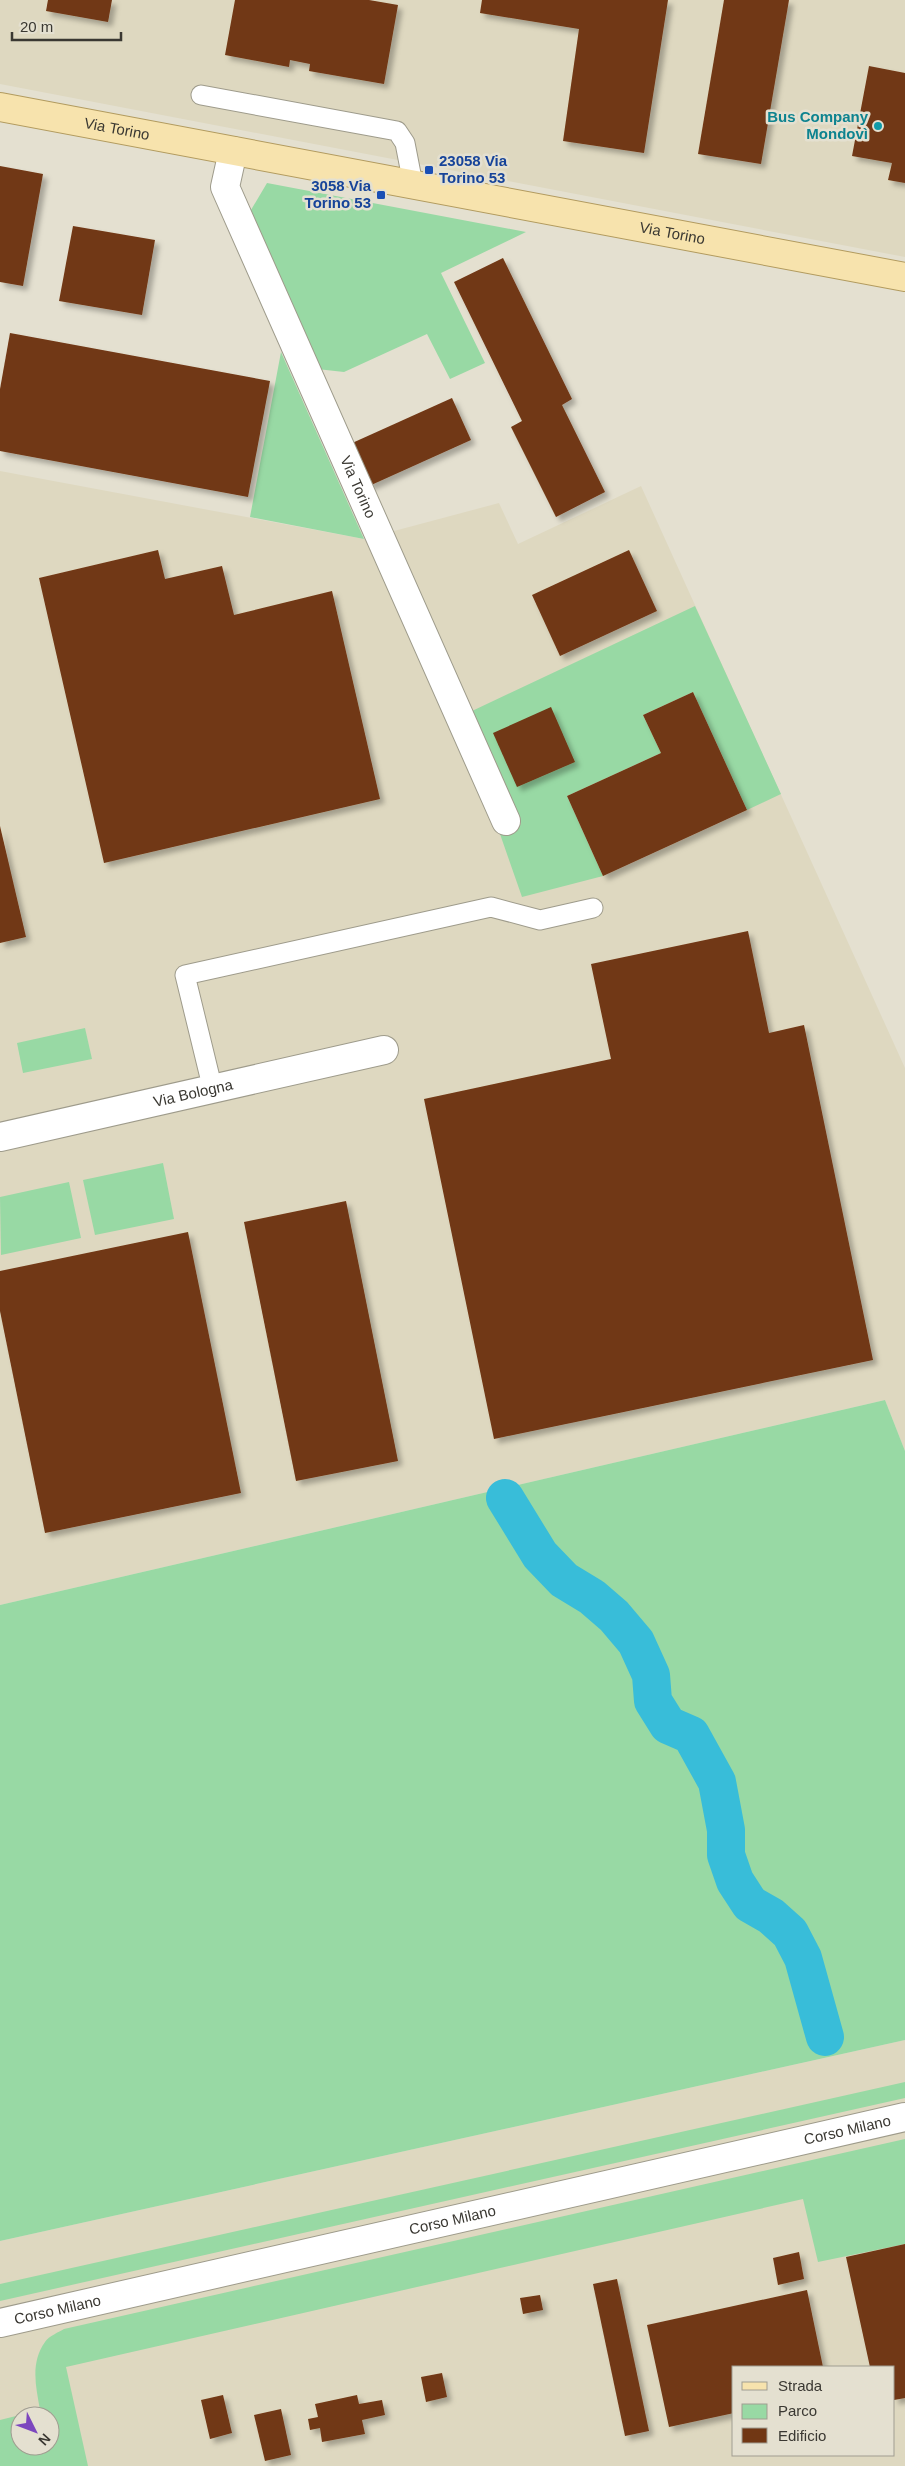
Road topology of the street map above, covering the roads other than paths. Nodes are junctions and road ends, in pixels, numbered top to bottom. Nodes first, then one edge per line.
1 (201, 95) dead end
2 (0, 108) edge
3 (233, 151) junction
4 (413, 184) junction
5 (905, 277) edge
6 (506, 821) dead end
7 (593, 908) dead end
8 (384, 1050) dead end
9 (213, 1090) junction
10 (0, 1137) edge
11 (905, 2117) edge
12 (0, 2323) edge

1 - 4 lane
2 - 3 main road, Via Torino
3 - 4 main road, Via Torino
3 - 6 street, Via Torino
4 - 5 main road, Via Torino
7 - 9 lane
8 - 9 street, Via Bologna
9 - 10 street, Via Bologna
11 - 12 street, Corso Milano

